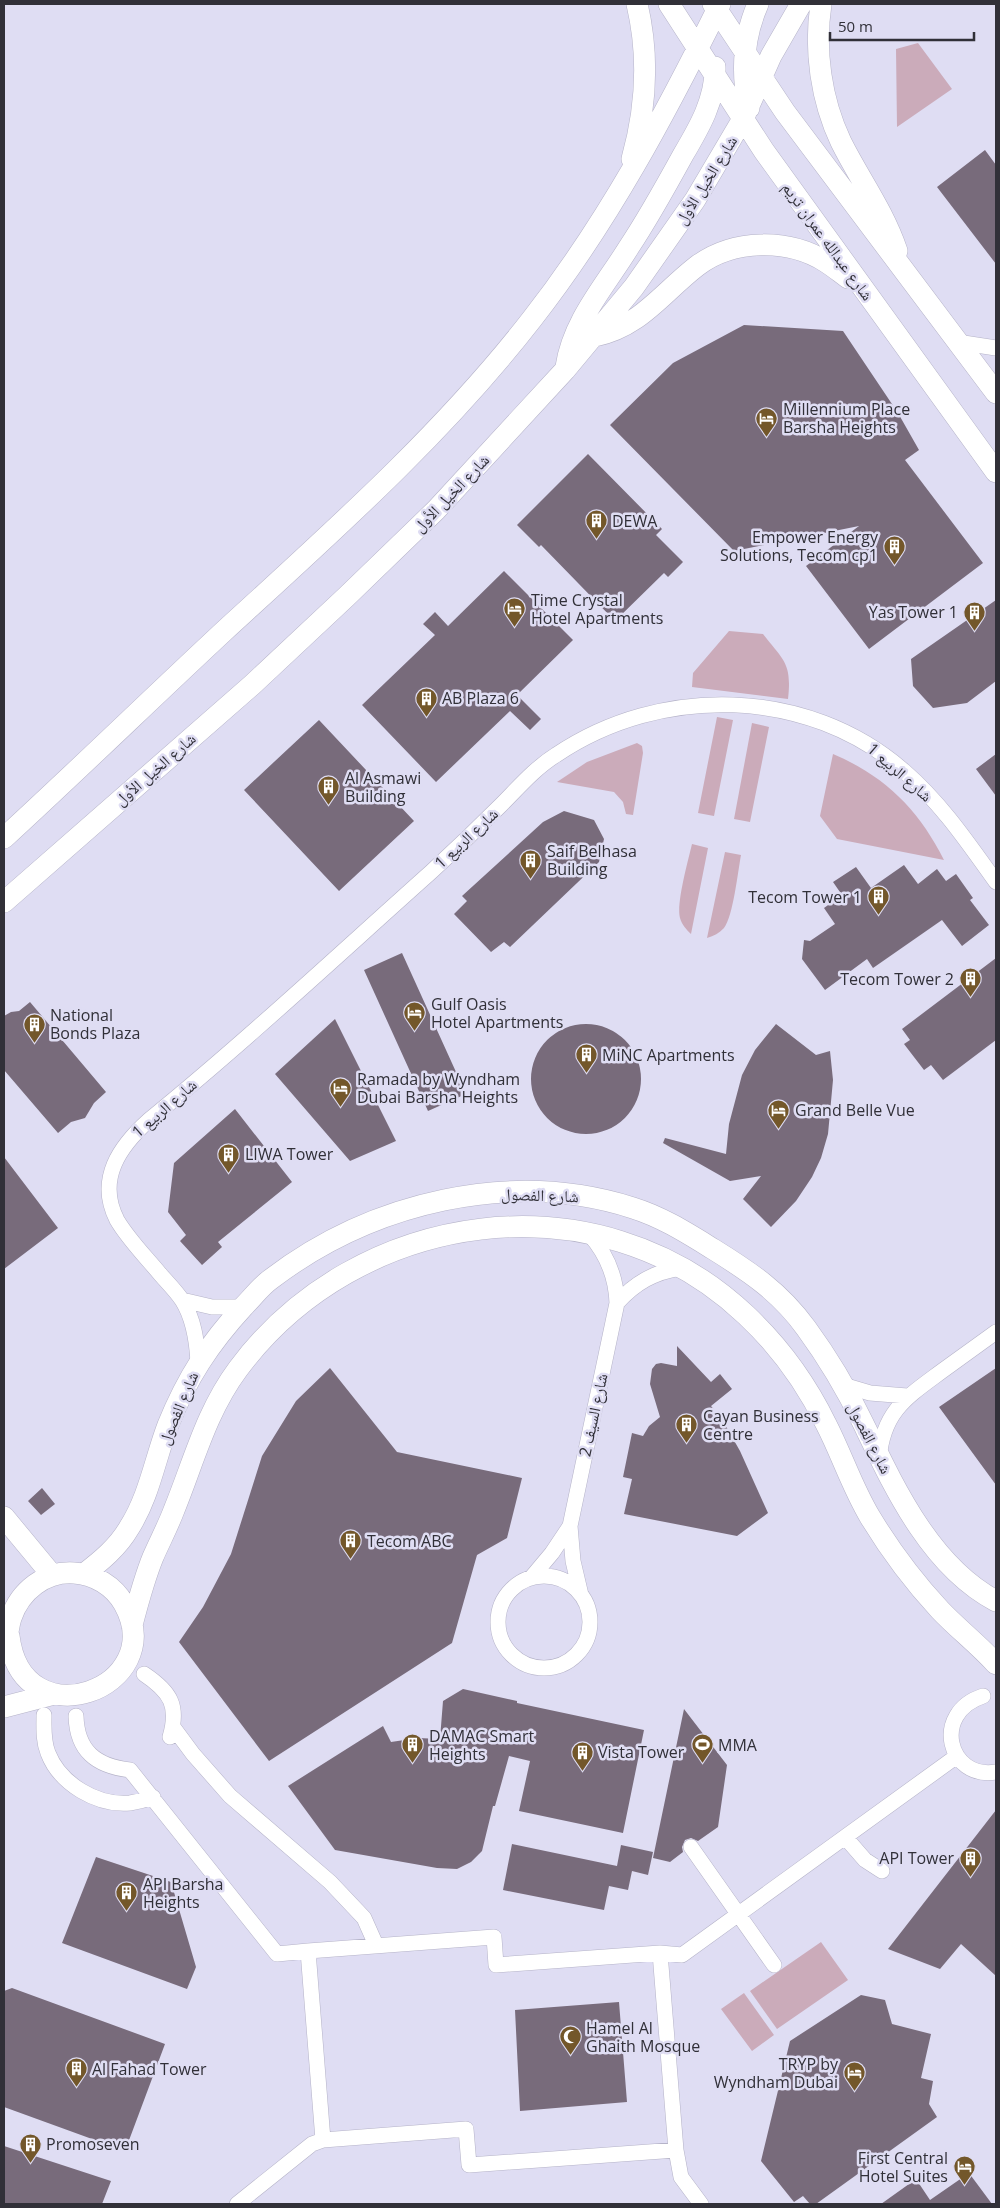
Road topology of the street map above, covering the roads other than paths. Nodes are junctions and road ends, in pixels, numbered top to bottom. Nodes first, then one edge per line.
1 (638, 4) edge
2 (669, 4) edge
3 (758, 4) edge
4 (764, 4) edge
5 (821, 4) edge
6 (713, 9) edge
7 (796, 12) edge
8 (698, 49) junction
9 (744, 50) junction
10 (716, 74) junction
11 (761, 78) junction
12 (746, 112) junction
13 (625, 182) junction
14 (902, 268) junction
15 (863, 288) junction
16 (594, 336) junction
17 (957, 342) junction
18 (996, 348) edge
19 (565, 370) junction
20 (996, 393) edge
21 (996, 472) edge
22 (4, 838) edge
23 (996, 882) edge
24 (4, 902) edge
25 (588, 1233) junction
26 (681, 1268) junction
27 (182, 1300) junction
28 (617, 1304) junction
29 (243, 1307) junction
30 (996, 1332) edge
31 (198, 1363) junction
32 (843, 1386) junction
33 (907, 1396) junction
34 (879, 1460) junction
35 (4, 1517) edge
36 (570, 1526) junction
37 (84, 1574) junction
38 (52, 1575) junction
39 (531, 1578) junction
40 (581, 1595) junction
41 (10, 1599) edge
42 (996, 1601) edge
43 (132, 1625) junction
44 (6, 1639) edge
45 (996, 1664) edge
46 (144, 1674) dead end
47 (54, 1694) junction
48 (983, 1696) dead end
49 (4, 1707) edge
50 (44, 1715) dead end
51 (76, 1716) dead end
52 (957, 1756) junction
53 (996, 1772) edge
54 (152, 1798) junction
55 (844, 1837) junction
56 (691, 1847) dead end
57 (882, 1871) dead end
58 (738, 1914) junction
59 (376, 1945) junction
60 (308, 1950) junction
61 (660, 1953) junction
62 (774, 1965) dead end
63 (323, 2140) junction
64 (676, 2150) junction
65 (237, 2204) edge
66 (701, 2204) edge

1 - 13 main road
2 - 8 main road, شارع عبدالله عمران تريم
3 - 9 main road
4 - 7 main road
5 - 14 main road
6 - 8 main road
6 - 9 main road
6 - 10 main road
7 - 11 main road, شارع الخيل الأول
8 - 10 main road, شارع عبدالله عمران تريم
8 - 13 main road
9 - 11 main road
9 - 12 main road
10 - 12 main road, شارع عبدالله عمران تريم
10 - 19 main road
11 - 12 main road, شارع الخيل الأول
11 - 14 main road
12 - 15 main road, شارع عبدالله عمران تريم
12 - 16 main road, شارع الخيل الأول
13 - 22 main road
14 - 17 main road
15 - 16 main road
15 - 21 main road, شارع عبدالله عمران تريم
16 - 19 main road, شارع الخيل الأول
17 - 18 street
17 - 20 main road
19 - 24 main road, شارع الخيل الأول
23 - 27 street, شارع الربيع 1
25 - 26 main road, شارع الفصول
25 - 28 street, شارع السيف 2
25 - 43 main road, شارع الفصول
26 - 28 street
26 - 45 main road, شارع الفصول
27 - 29 street
27 - 31 street, شارع الربيع 1
28 - 36 street, شارع السيف 2
29 - 31 main road, شارع الفصول
29 - 32 main road, شارع الفصول
30 - 33 street
31 - 37 main road, شارع الفصول
32 - 33 street
32 - 34 main road, شارع الفصول
33 - 34 street
34 - 42 main road, شارع الفصول
35 - 38 main road
36 - 39 street, شارع السيف 2
36 - 40 street, شارع السيف 2
37 - 38 main road
37 - 43 main road
38 - 41 main road
39 - 40 street
39 - 40 street
41 - 44 main road
43 - 47 main road
44 - 47 main road
46 - 59 street
47 - 49 main road
48 - 52 street
50 - 54 street
51 - 54 street
52 - 53 street
52 - 55 street
54 - 60 street
55 - 57 street
55 - 58 street
56 - 58 street
58 - 61 street
58 - 62 street
59 - 60 street
59 - 61 street
60 - 63 street
61 - 64 street
63 - 64 street
63 - 65 street
64 - 66 street

